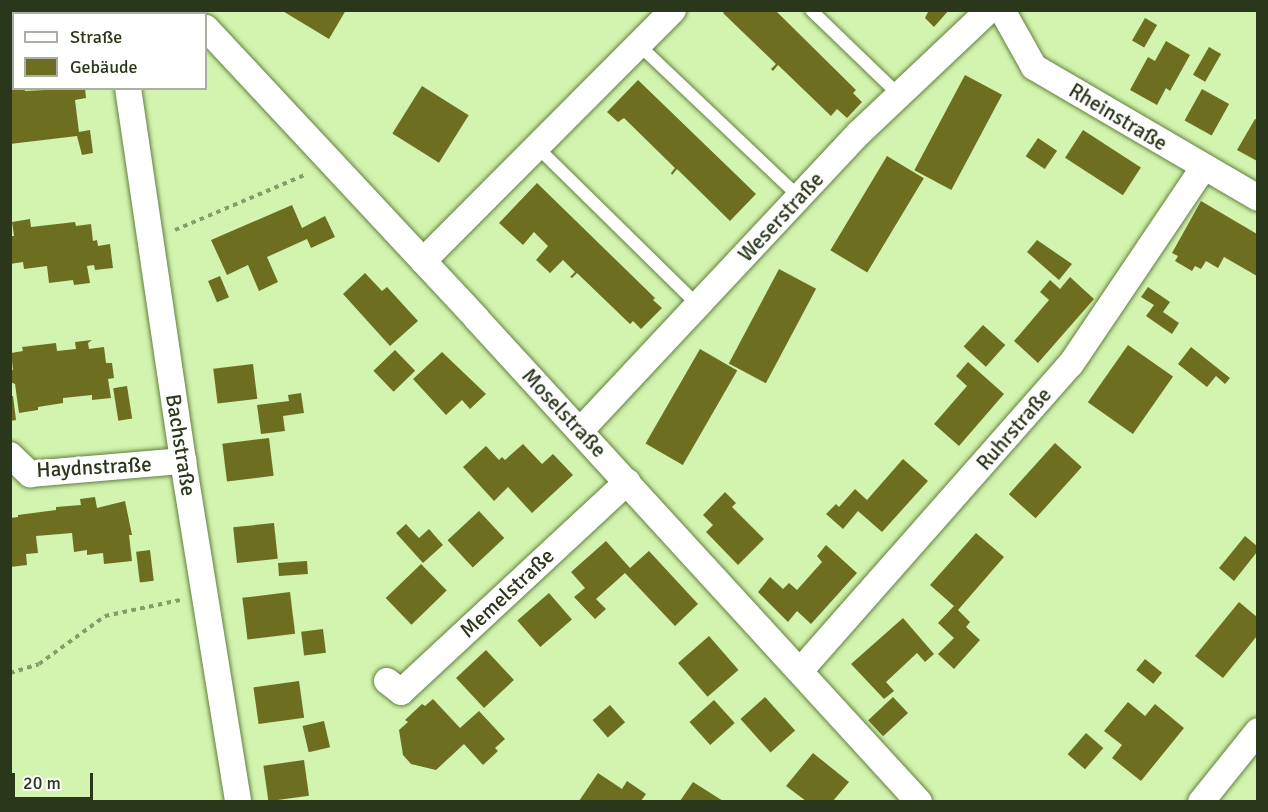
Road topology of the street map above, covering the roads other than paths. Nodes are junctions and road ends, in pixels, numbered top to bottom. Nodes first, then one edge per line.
1 (673, 10) edge
2 (811, 10) edge
3 (989, 10) edge
4 (1002, 10) edge
5 (207, 29) edge
6 (639, 45) junction
7 (128, 90) edge
8 (900, 95) junction
9 (537, 147) junction
10 (1203, 168) junction
11 (799, 197) junction
12 (1257, 198) edge
13 (423, 261) junction
14 (698, 305) junction
15 (580, 431) junction
16 (10, 455) edge
17 (183, 461) junction
18 (627, 482) junction
19 (800, 671) junction
20 (387, 681) dead end
21 (1257, 731) edge
22 (238, 801) edge
23 (919, 801) edge
24 (1201, 801) edge

1 - 6 street
2 - 8 lane
3 - 8 street, Weserstraße
4 - 10 street, Rheinstraße
5 - 13 street, Moselstraße
6 - 9 street
6 - 11 lane
7 - 17 street, Bachstraße
8 - 11 street, Weserstraße
9 - 13 street
9 - 14 lane
10 - 12 street, Rheinstraße
10 - 19 street, Ruhrstraße
11 - 14 street, Weserstraße
13 - 15 street, Moselstraße
14 - 15 street, Weserstraße
15 - 18 street, Moselstraße
16 - 17 street, Haydnstraße
17 - 22 street, Bachstraße
18 - 19 street, Moselstraße
18 - 20 street, Memelstraße
19 - 23 street, Moselstraße
21 - 24 street

